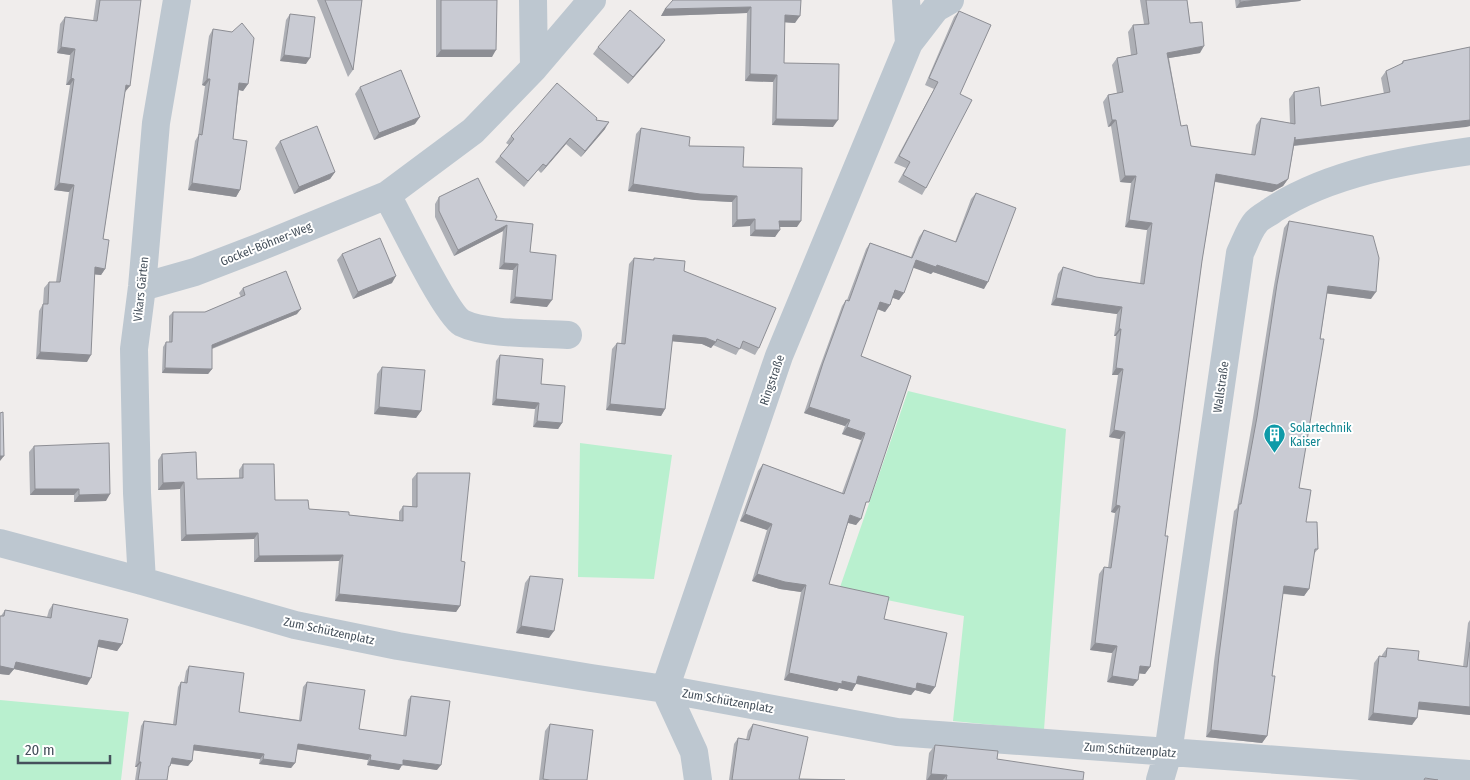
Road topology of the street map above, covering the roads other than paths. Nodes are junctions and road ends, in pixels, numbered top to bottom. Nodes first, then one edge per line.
1 (177, 0) edge
2 (533, 0) edge
3 (592, 0) edge
4 (906, 0) edge
5 (950, 0) edge
6 (909, 43) junction
7 (534, 68) junction
8 (1470, 150) edge
9 (387, 195) junction
10 (142, 287) junction
11 (568, 335) dead end
12 (0, 543) edge
13 (142, 581) junction
14 (665, 689) junction
15 (1168, 753) junction
16 (1470, 774) edge
17 (698, 780) edge
18 (1160, 780) edge

1 - 10 street, Vikars Gärten
2 - 7 street
3 - 7 street, Gockel-Böhner-Weg
4 - 6 street
5 - 6 street, Ringstraße
6 - 14 street, Ringstraße
7 - 9 street, Gockel-Böhner-Weg
8 - 15 street, Wallstraße
9 - 10 street, Gockel-Böhner-Weg
9 - 11 street
10 - 13 street, Vikars Gärten
12 - 13 street, Zum Schützenplatz
13 - 14 street, Zum Schützenplatz
14 - 15 street, Zum Schützenplatz
14 - 17 street
15 - 16 street, Zum Schützenplatz
15 - 18 street, Wallstraße

